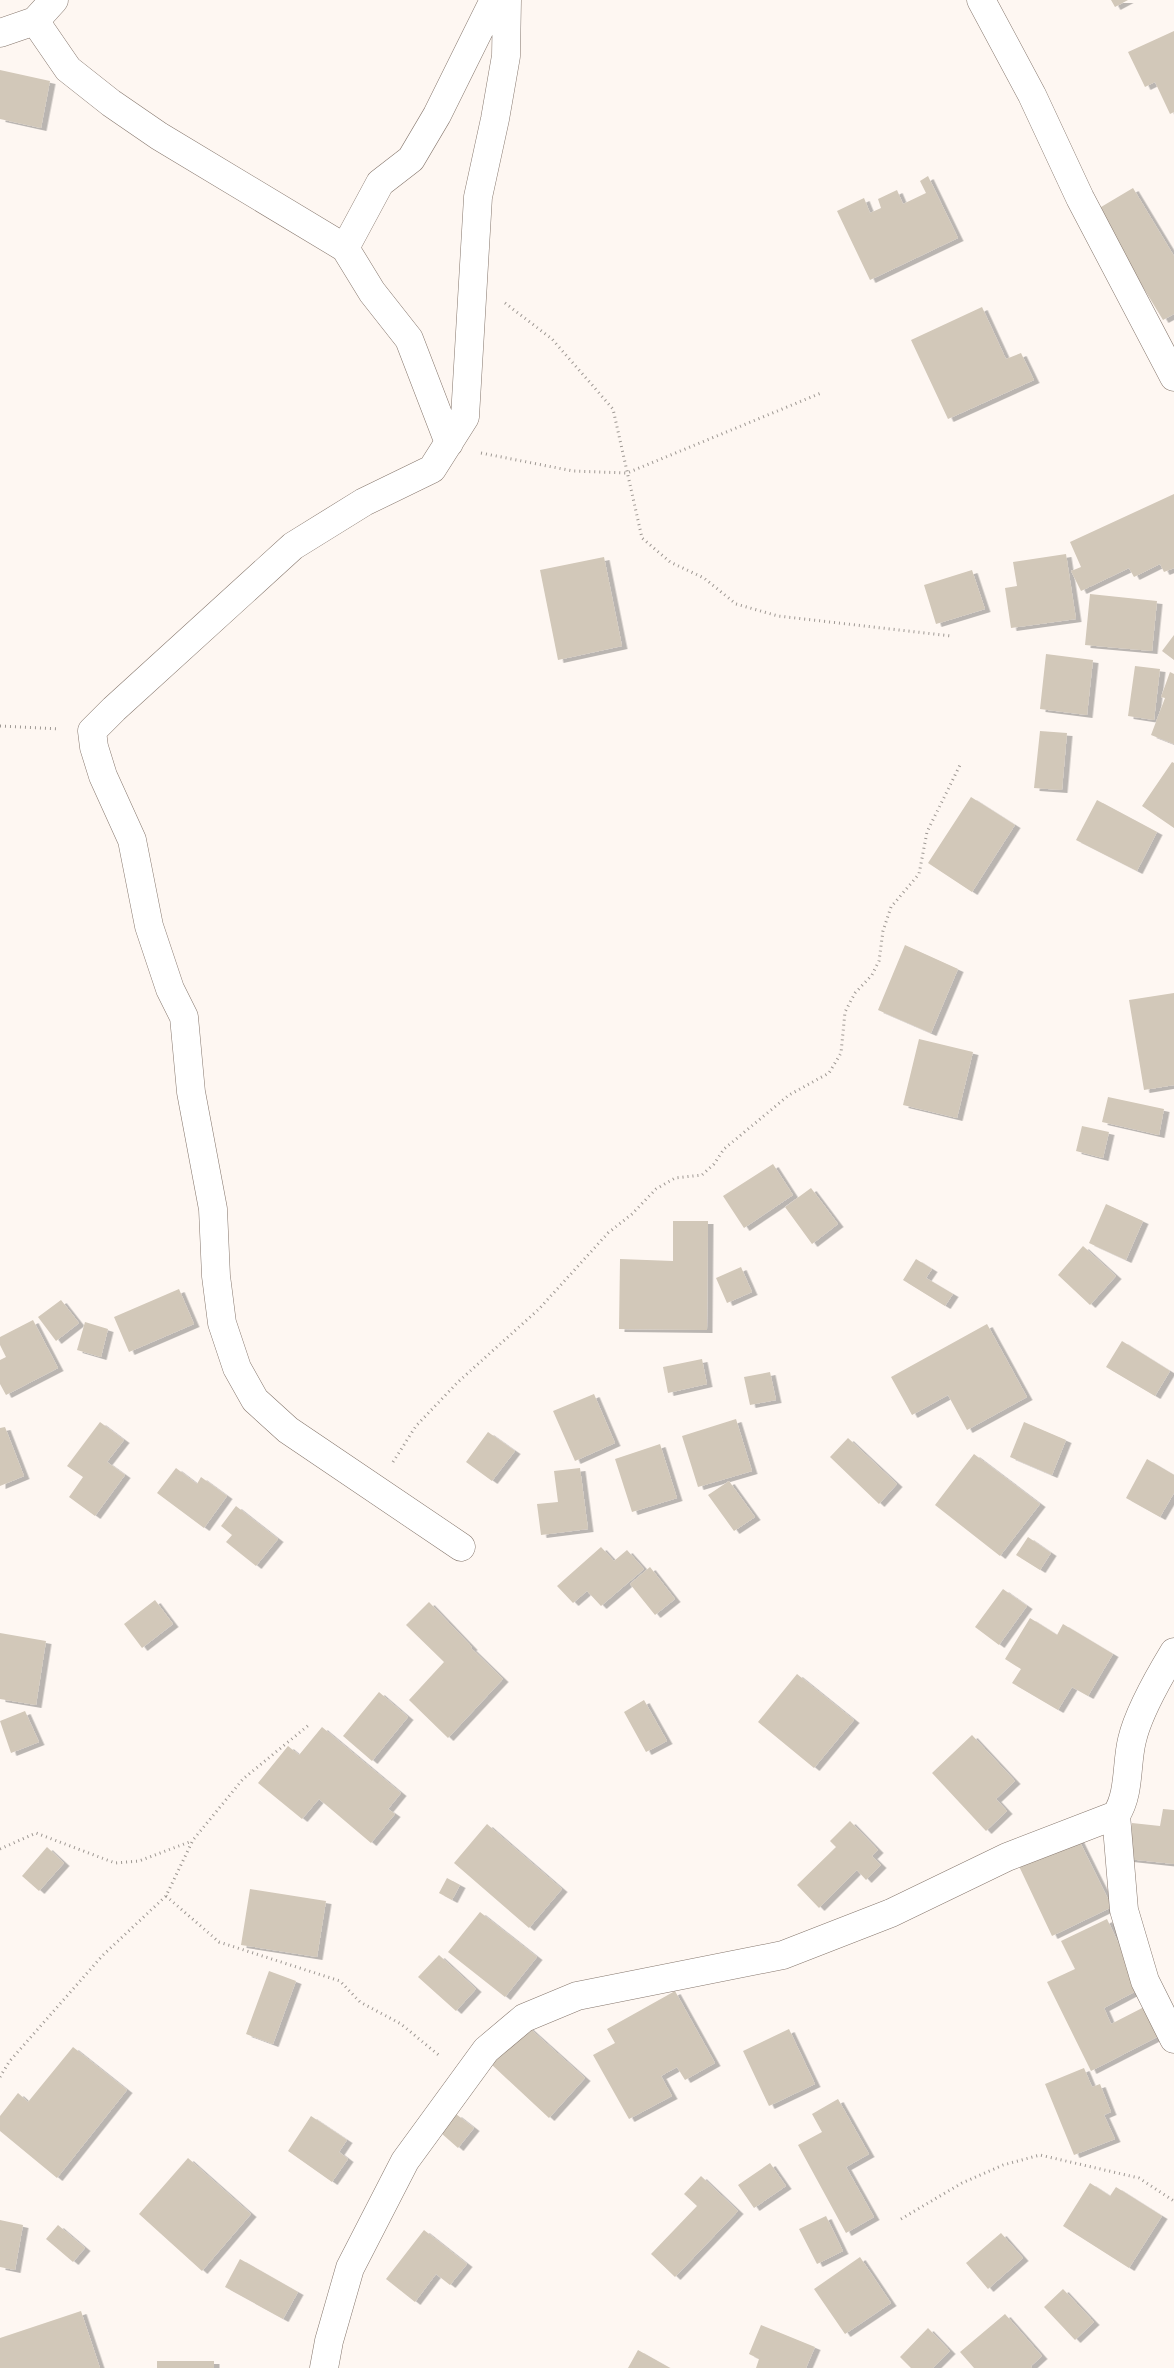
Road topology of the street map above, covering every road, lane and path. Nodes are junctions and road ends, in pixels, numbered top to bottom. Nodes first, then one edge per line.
1 (54, 0) edge
2 (494, 0) edge
3 (507, 0) edge
4 (981, 0) edge
5 (35, 21) junction
6 (0, 33) edge
7 (345, 248) junction
8 (473, 278) junction
9 (1174, 377) edge
10 (821, 392) dead end
11 (449, 443) junction
12 (628, 473) junction
13 (951, 636) dead end
14 (0, 726) edge
15 (92, 731) junction
16 (961, 763) dead end
17 (375, 1490) junction
18 (461, 1548) dead end
19 (1174, 1652) edge
20 (310, 1724) dead end
21 (1116, 1815) junction
22 (193, 1840) junction
23 (0, 1849) edge
24 (166, 1896) junction
25 (1174, 2038) edge
26 (0, 2077) edge
27 (465, 2077) junction
28 (1174, 2201) edge
29 (901, 2219) dead end
30 (324, 2368) edge

1 - 5 street
2 - 7 street
3 - 8 street
4 - 9 street
5 - 6 street
5 - 7 street
7 - 11 street
8 - 11 street
8 - 12 path
10 - 12 path
11 - 12 path
11 - 15 street
12 - 13 path
14 - 15 path
15 - 17 street
16 - 17 path
17 - 18 street
19 - 21 street
20 - 22 path
21 - 25 street
21 - 27 street
22 - 23 path
22 - 24 path
24 - 26 path
24 - 27 path
27 - 30 street
28 - 29 path

